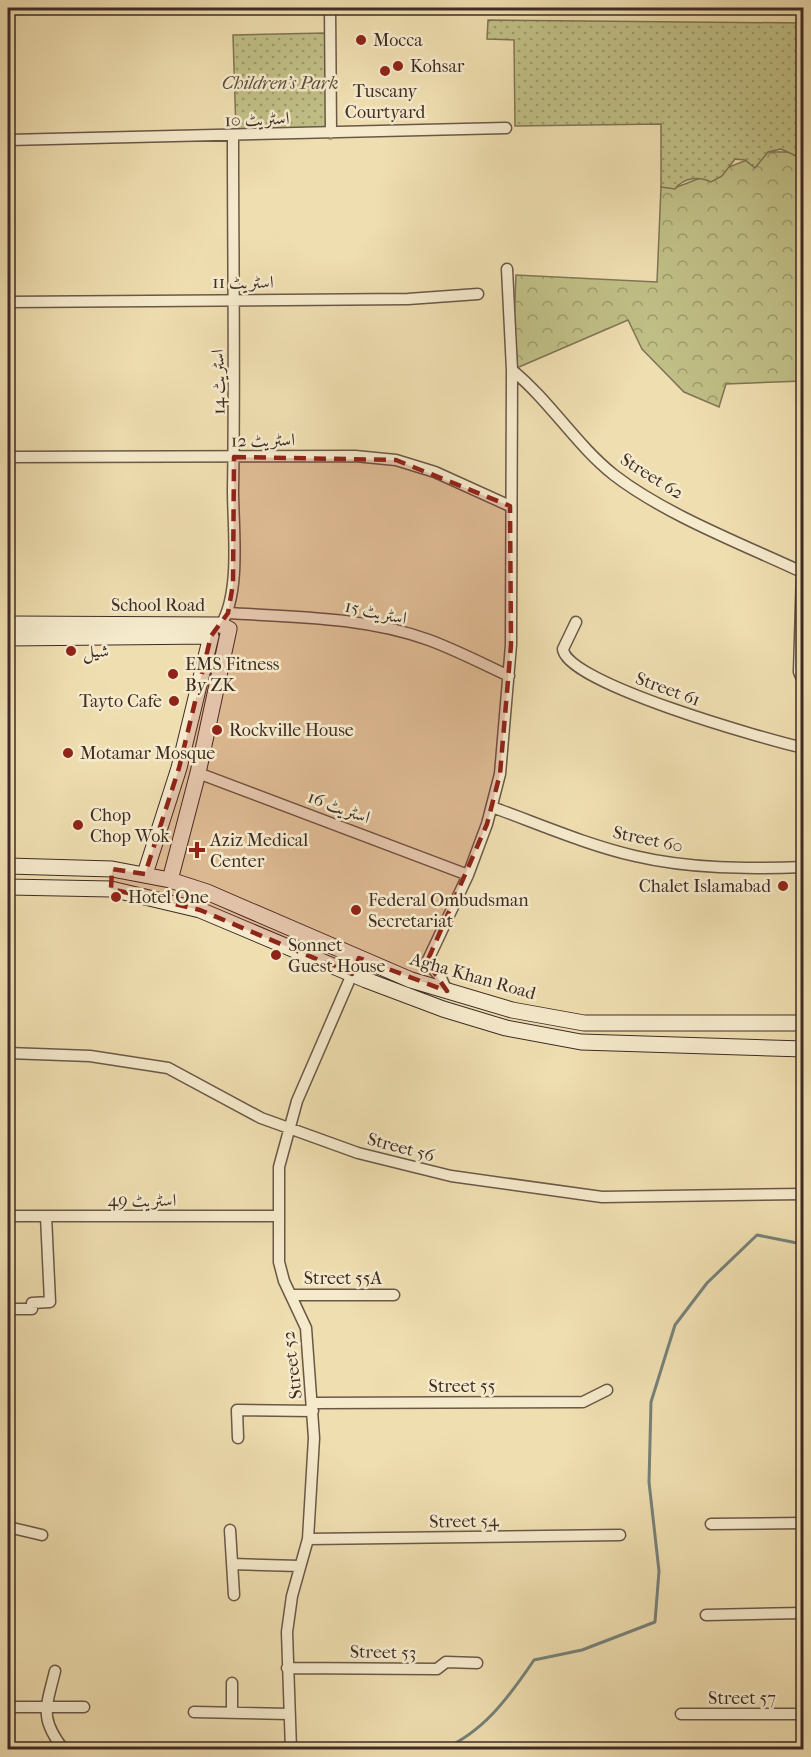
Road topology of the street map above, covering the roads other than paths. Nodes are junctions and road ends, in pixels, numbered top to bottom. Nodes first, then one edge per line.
1 (330, 8) edge
2 (507, 129) dead end
3 (331, 133) junction
4 (233, 137) junction
5 (8, 140) edge
6 (507, 269) dead end
7 (478, 294) dead end
8 (233, 299) junction
9 (8, 302) edge
10 (512, 370) junction
11 (8, 457) edge
12 (234, 457) junction
13 (510, 506) junction
14 (576, 622) dead end
15 (8, 624) edge
16 (226, 625) junction
17 (211, 636) junction
18 (8, 638) edge
19 (509, 676) junction
20 (804, 683) edge
21 (804, 748) edge
22 (198, 773) junction
23 (492, 807) junction
24 (8, 866) edge
25 (804, 867) edge
26 (112, 869) junction
27 (145, 874) junction
28 (468, 875) junction
29 (170, 880) junction
30 (8, 887) edge
31 (111, 889) junction
32 (359, 958) junction
33 (352, 974) junction
34 (447, 992) junction
35 (804, 1023) edge
36 (804, 1049) edge
37 (8, 1053) edge
38 (288, 1128) junction
39 (804, 1194) edge
40 (8, 1216) edge
41 (46, 1216) junction
42 (277, 1216) junction
43 (292, 1295) junction
44 (394, 1295) dead end
45 (8, 1309) edge
46 (607, 1390) dead end
47 (313, 1407) junction
48 (238, 1438) dead end
49 (8, 1444) edge
50 (8, 1472) edge
51 (804, 1523) edge
52 (711, 1524) dead end
53 (8, 1527) edge
54 (230, 1530) dead end
55 (42, 1535) dead end
56 (620, 1536) dead end
57 (308, 1539) junction
58 (232, 1564) junction
59 (299, 1566) junction
60 (234, 1594) dead end
61 (804, 1613) edge
62 (706, 1615) dead end
63 (477, 1663) dead end
64 (287, 1668) junction
65 (55, 1671) dead end
66 (232, 1683) dead end
67 (8, 1707) edge
68 (84, 1707) dead end
69 (46, 1708) junction
70 (194, 1712) dead end
71 (232, 1713) junction
72 (289, 1714) junction
73 (681, 1714) dead end
74 (804, 1714) edge
75 (64, 1749) edge
76 (291, 1749) edge

1 - 3 street
2 - 3 street, اسٹریٹ 10
3 - 4 street, اسٹریٹ 10
4 - 5 street, اسٹریٹ 10
4 - 8 street, اسٹریٹ 14
6 - 10 street
7 - 8 street, اسٹریٹ 11
8 - 9 street, اسٹریٹ 11
8 - 12 street, اسٹریٹ 14
10 - 13 street
10 - 20 street, Street 62
11 - 12 street, اسٹریٹ 12
12 - 13 street, اسٹریٹ 12
12 - 16 street, اسٹریٹ 14
13 - 19 street
14 - 21 street, Street 61
15 - 16 street, School Road
16 - 17 street
16 - 19 street, اسٹریٹ 15
16 - 22 street
17 - 18 street, School Road
17 - 27 street, School Road
19 - 23 street
22 - 28 street, اسٹریٹ 16
22 - 29 street
23 - 25 street, Street 60
23 - 28 street
24 - 26 street, Agha Khan Road
26 - 27 street, Agha Khan Road
26 - 31 street
27 - 29 street, Agha Khan Road
28 - 34 street
29 - 32 street, Agha Khan Road
30 - 31 street, Agha Khan Road
31 - 33 street, Agha Khan Road
32 - 33 street, Street 52
32 - 34 street, Agha Khan Road
33 - 36 street, Agha Khan Road
33 - 38 street, Street 52
34 - 35 street, Agha Khan Road
37 - 38 street, Street 56
38 - 39 street, Street 56
38 - 42 street, Street 52
40 - 41 street, اسٹریٹ 49
41 - 42 street, اسٹریٹ 49
41 - 45 street
42 - 43 street, Street 52
43 - 44 street, Street 55A
43 - 47 street, Street 52
46 - 47 street, Street 55
47 - 48 street, Street 55
47 - 57 street, Street 52
49 - 50 street
51 - 52 street
53 - 55 street
54 - 58 street
56 - 57 street, Street 54
57 - 59 street, Street 52
58 - 59 street
58 - 60 street
59 - 64 street, Street 52
61 - 62 street
63 - 64 street, Street 53
64 - 72 street, Street 52
65 - 69 street
66 - 71 street
67 - 69 street
68 - 69 street
69 - 75 street
70 - 71 street
71 - 72 street
72 - 76 street, Street 52
73 - 74 street, Street 57

